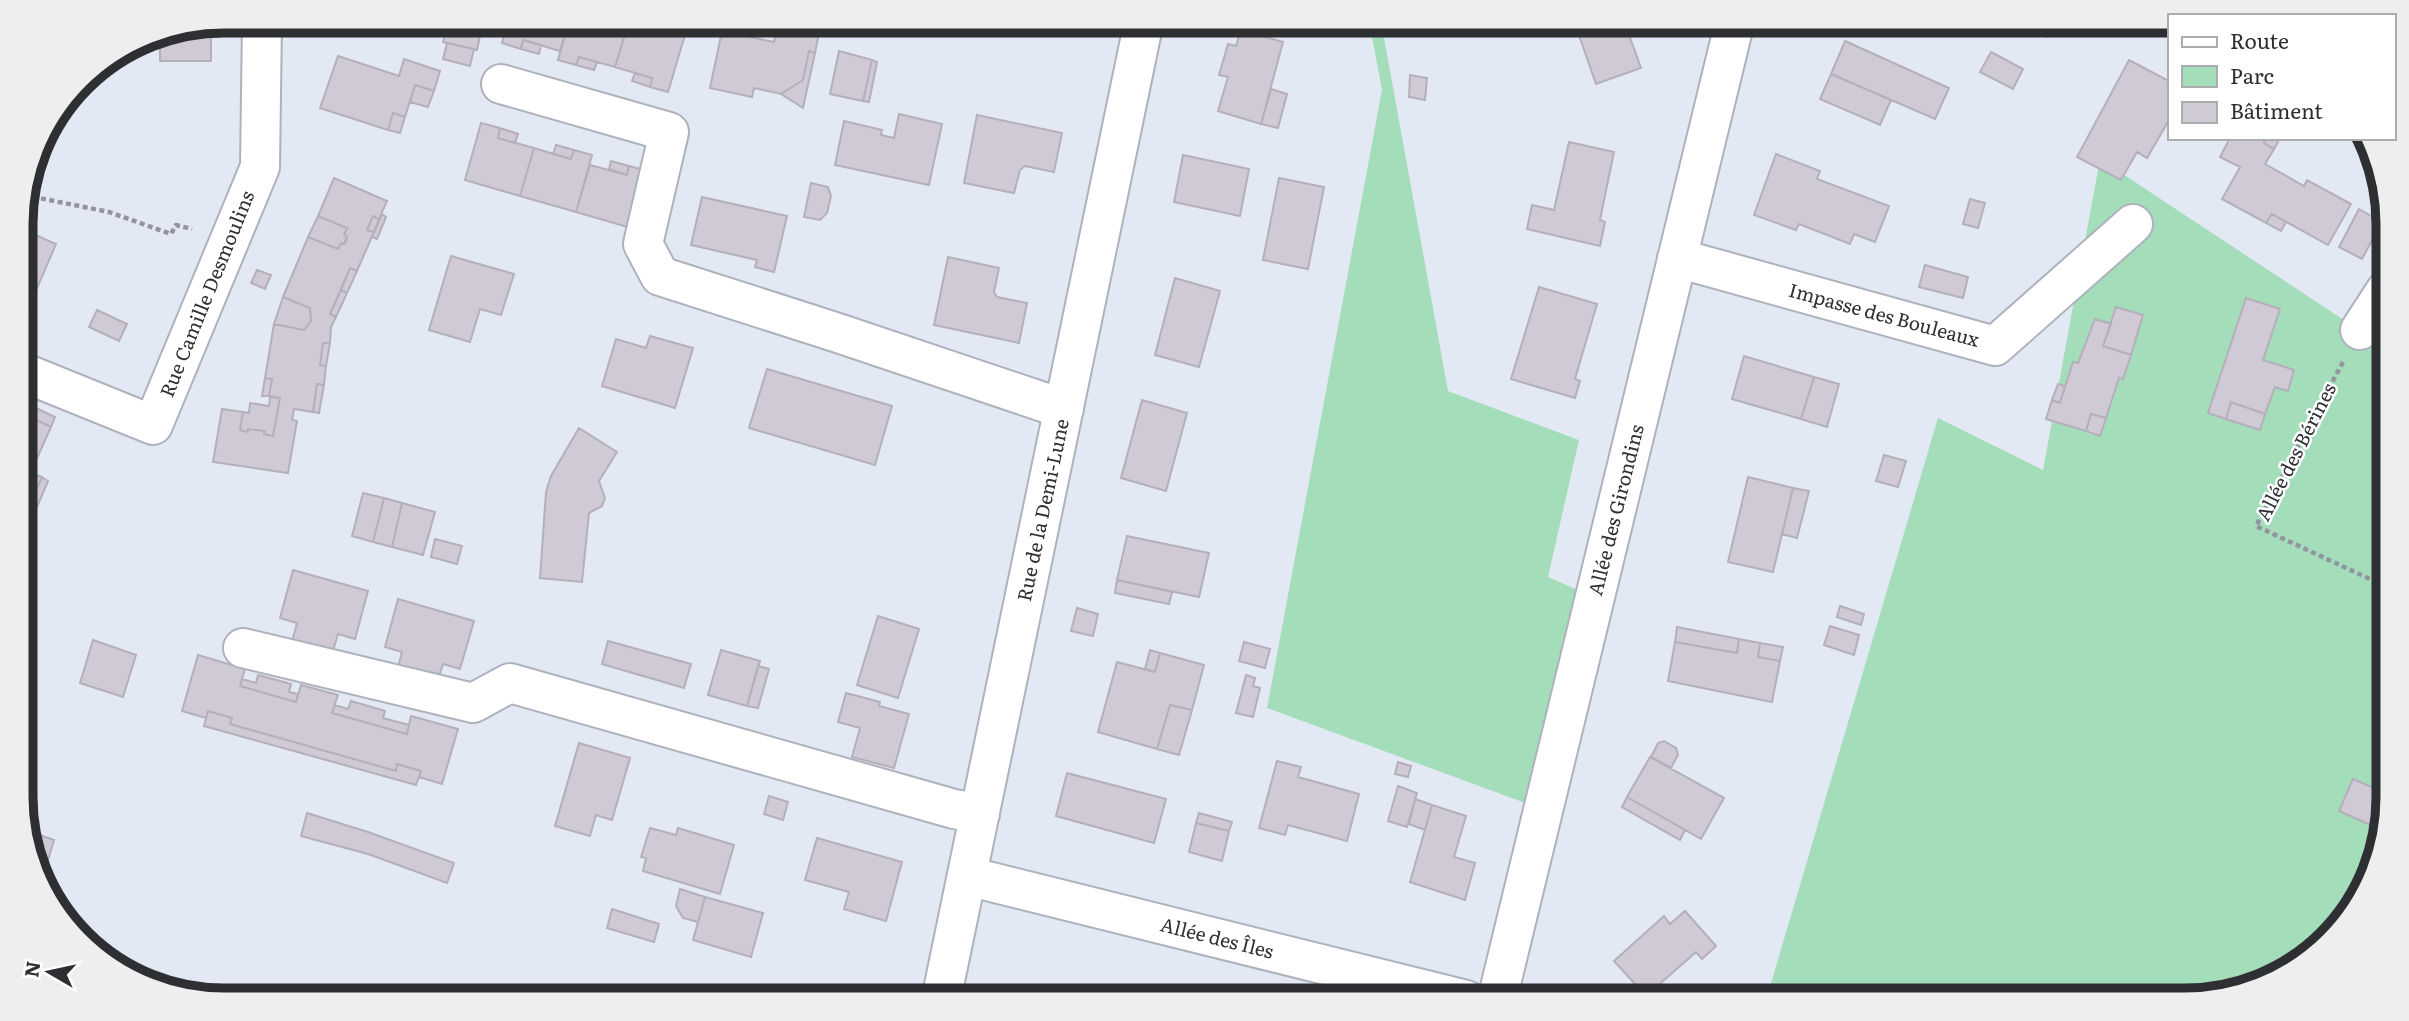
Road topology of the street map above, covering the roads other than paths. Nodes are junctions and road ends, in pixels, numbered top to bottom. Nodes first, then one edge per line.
1 (262, 33) edge
2 (1142, 33) edge
3 (1732, 33) edge
4 (501, 84) dead end
5 (2133, 224) dead end
6 (1677, 258) junction
7 (2376, 305) edge
8 (2360, 330) road end
9 (34, 377) edge
10 (1064, 409) junction
11 (243, 648) dead end
12 (980, 814) junction
13 (967, 876) junction
14 (1415, 987) edge
15 (1500, 987) edge
16 (944, 988) edge

1 - 9 street, Rue Camille Desmoulins
2 - 10 street, Rue de la Demi-Lune
3 - 6 street, Allée des Girondins
4 - 10 street
5 - 6 street, Impasse des Bouleaux
6 - 15 street, Allée des Girondins
7 - 8 street
10 - 12 street, Rue de la Demi-Lune
11 - 12 street
12 - 13 street, Rue de la Demi-Lune
13 - 14 street, Allée des Îles
13 - 16 street, Rue de la Demi-Lune

